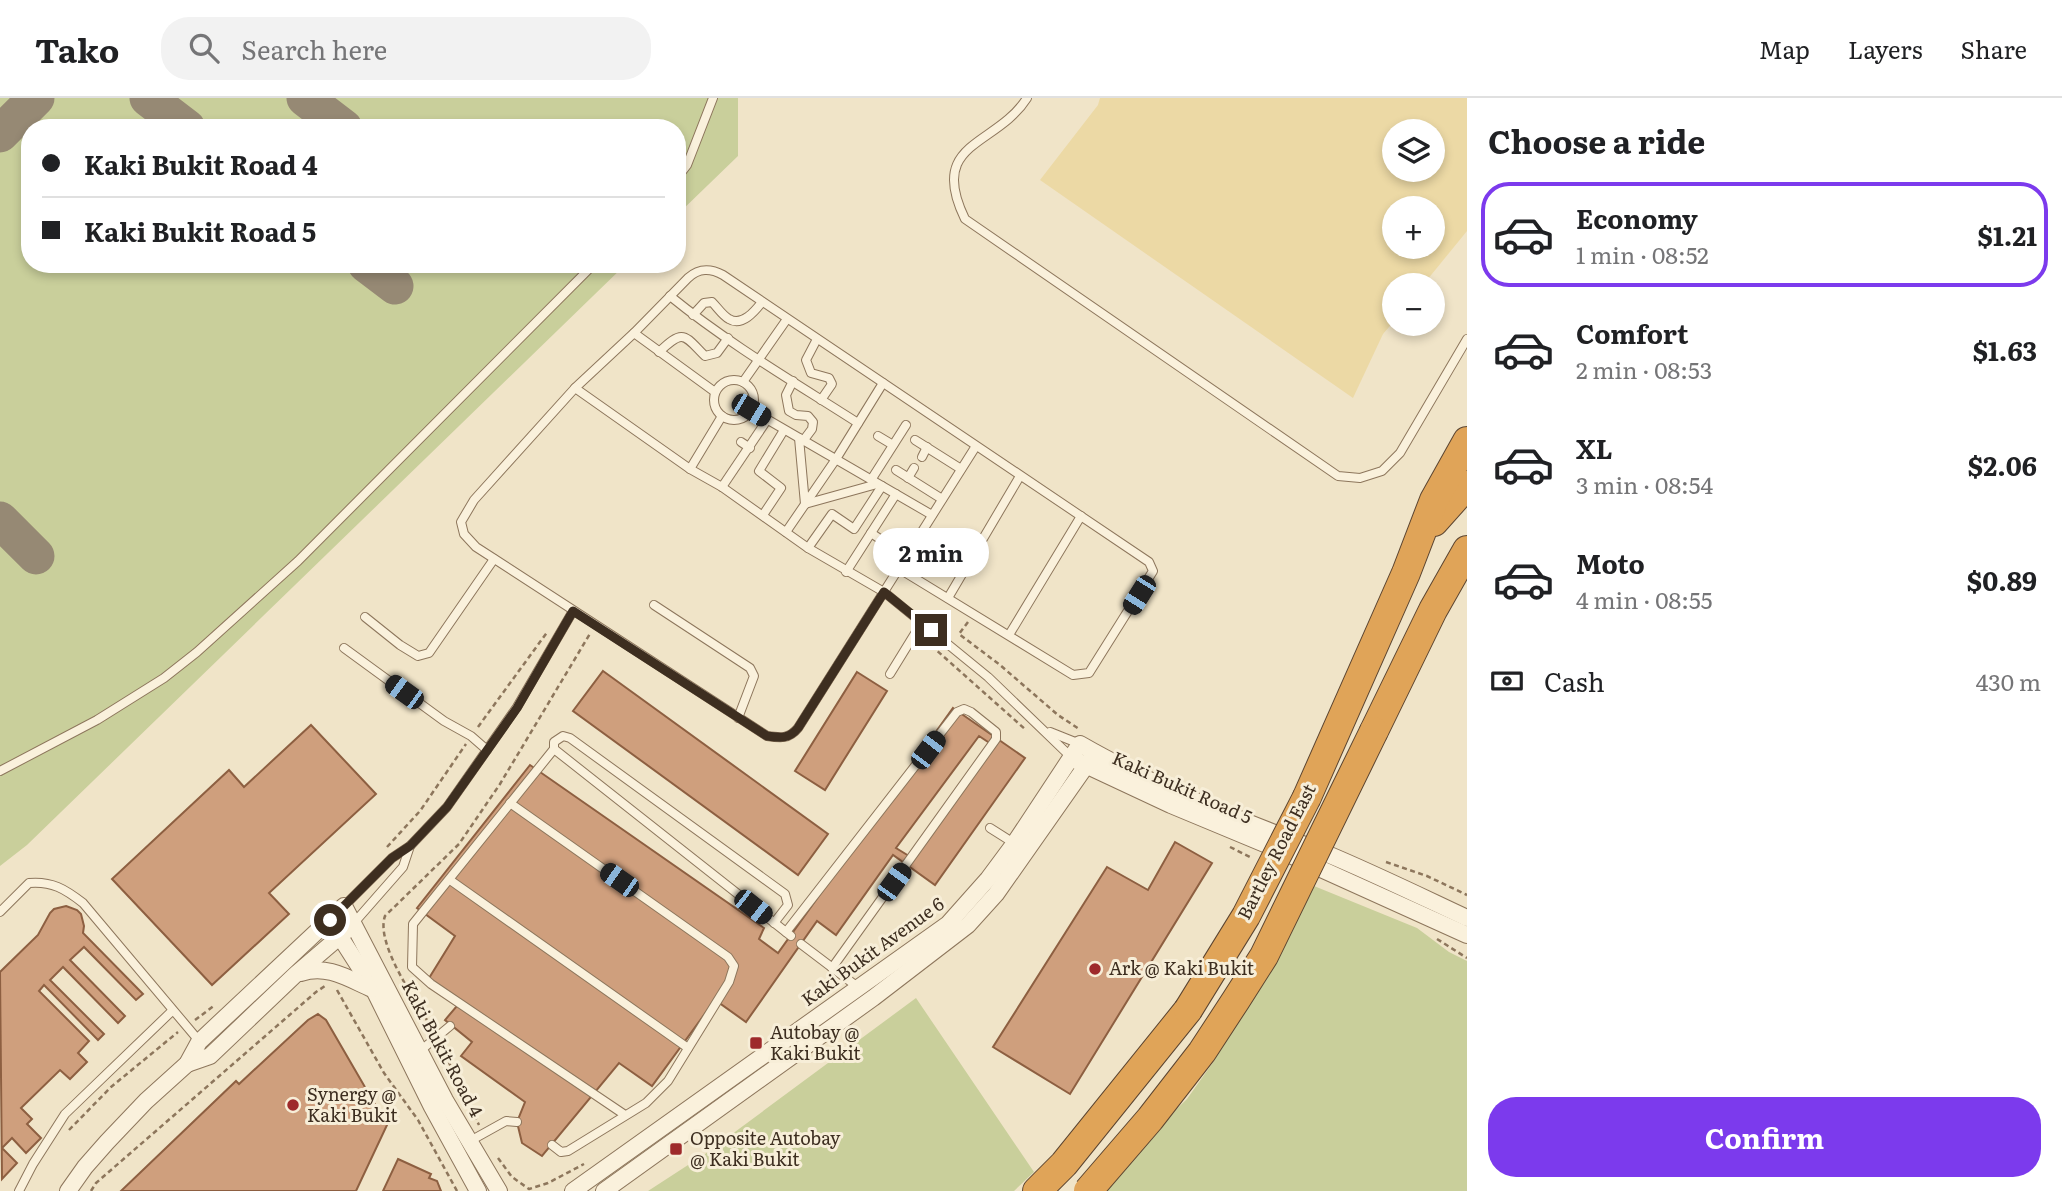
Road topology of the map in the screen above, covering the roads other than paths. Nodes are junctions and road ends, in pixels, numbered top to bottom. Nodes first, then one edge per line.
1 (713, 98) edge
2 (1027, 98) edge
3 (686, 166) edge
4 (585, 273) edge
5 (670, 296) junction
6 (762, 302) junction
7 (693, 315) junction
8 (787, 318) junction
9 (634, 334) junction
10 (727, 338) junction
11 (817, 339) junction
12 (1467, 340) edge
13 (659, 352) junction
14 (758, 359) junction
15 (793, 381) junction
16 (743, 382) junction
17 (883, 383) junction
18 (575, 388) junction
19 (715, 392) junction
20 (821, 400) junction
21 (751, 410) junction
22 (722, 416) junction
23 (768, 420) junction
24 (858, 423) junction
25 (906, 425) dead end
26 (784, 430) junction
27 (878, 436) dead end
28 (801, 439) junction
29 (915, 440) dead end
30 (1467, 441) edge
31 (741, 442) dead end
32 (893, 445) junction
33 (976, 446) junction
34 (927, 447) junction
35 (750, 448) junction
36 (922, 457) dead end
37 (836, 459) junction
38 (914, 468) dead end
39 (690, 469) junction
40 (961, 469) junction
41 (896, 470) dead end
42 (1020, 476) junction
43 (908, 478) junction
44 (877, 483) junction
45 (1467, 485) edge
46 (722, 488) junction
47 (895, 494) junction
48 (942, 499) junction
49 (806, 504) junction
50 (932, 515) junction
51 (764, 516) junction
52 (1081, 516) junction
53 (786, 532) junction
54 (871, 533) junction
55 (1422, 534) junction
56 (880, 539) dead end
57 (808, 548) junction
58 (1467, 550) edge
59 (494, 559) junction
60 (898, 568) junction
61 (846, 572) junction
62 (1467, 588) edge
63 (884, 592) junction
64 (948, 598) junction
65 (654, 605) dead end
66 (569, 609) junction
67 (365, 617) dead end
68 (922, 622) junction
69 (1009, 635) junction
70 (344, 648) dead end
71 (890, 674) dead end
72 (738, 718) junction
73 (1044, 730) junction
74 (1374, 731) junction
75 (554, 749) junction
76 (487, 750) junction
77 (1083, 750) junction
78 (0, 771) edge
79 (510, 803) junction
80 (990, 828) dead end
81 (410, 846) junction
82 (1020, 847) junction
83 (450, 880) junction
84 (344, 906) junction
85 (0, 912) edge
86 (1467, 918) edge
87 (330, 920) junction
88 (774, 923) junction
89 (353, 924) junction
90 (1467, 935) edge
91 (339, 938) junction
92 (801, 944) dead end
93 (832, 968) junction
94 (296, 974) junction
95 (858, 988) junction
96 (374, 990) junction
97 (873, 998) junction
98 (172, 1011) junction
99 (450, 1026) dead end
100 (199, 1042) junction
101 (688, 1048) junction
102 (420, 1051) junction
103 (210, 1056) junction
104 (187, 1064) junction
105 (625, 1115) junction
106 (517, 1122) dead end
107 (477, 1137) junction
108 (552, 1145) dead end
109 (19, 1191) edge
110 (68, 1191) edge
111 (478, 1191) edge
112 (499, 1191) edge
113 (573, 1191) edge
114 (604, 1191) edge
115 (1037, 1191) edge
116 (1088, 1191) edge

1 - 3 lane
2 - 12 lane
4 - 78 lane
5 - 6 lane
5 - 7 lane
5 - 9 lane
6 - 7 lane
6 - 8 lane
7 - 10 lane
8 - 11 lane
8 - 14 lane
9 - 13 lane
9 - 18 lane
10 - 13 lane
10 - 14 lane
11 - 17 lane
11 - 20 lane
13 - 19 lane
14 - 15 lane
14 - 16 lane
15 - 20 lane
15 - 28 lane
16 - 19 lane
16 - 21 lane
17 - 24 lane
17 - 33 lane
18 - 39 lane, Kaki Bukit Road 5
18 - 59 lane
19 - 22 lane
20 - 24 lane
21 - 22 lane
21 - 23 lane
22 - 39 lane
23 - 26 lane
23 - 35 lane
24 - 37 lane
25 - 32 lane
26 - 28 lane
26 - 51 lane
27 - 32 lane
28 - 37 lane
28 - 49 lane
29 - 34 lane
30 - 55 highway
31 - 35 lane
32 - 44 lane
33 - 40 lane
33 - 42 lane
34 - 36 lane
34 - 40 lane
35 - 46 lane
37 - 44 lane
37 - 49 lane
38 - 43 lane
39 - 46 lane, Kaki Bukit Road 5
40 - 48 lane
41 - 43 lane
42 - 52 lane
42 - 64 lane
43 - 48 lane
44 - 47 lane
44 - 49 lane
44 - 57 lane
45 - 55 highway, Bartley Road East
46 - 51 lane, Kaki Bukit Road 5
47 - 50 lane
47 - 54 lane
48 - 50 lane
49 - 53 lane
50 - 60 lane
51 - 53 lane, Kaki Bukit Road 5
52 - 69 lane
52 - 69 lane
53 - 57 lane, Kaki Bukit Road 5
54 - 56 lane
54 - 61 lane
55 - 115 highway, Bartley Road East, bridge
57 - 61 lane, Kaki Bukit Road 5
58 - 74 highway, Bartley Road East
59 - 66 lane
59 - 67 lane
60 - 63 lane
60 - 64 lane
61 - 63 lane, Kaki Bukit Road 5
62 - 74 highway
63 - 68 lane, Kaki Bukit Road 5
63 - 72 lane
64 - 69 lane
65 - 72 lane
66 - 72 lane
66 - 76 lane
68 - 71 lane
68 - 73 lane, Kaki Bukit Road 5
70 - 76 lane
73 - 77 lane, Kaki Bukit Road 5
73 - 77 lane, Kaki Bukit Road 5
74 - 116 highway, Bartley Road East, bridge
75 - 79 lane
75 - 88 lane
75 - 88 lane
76 - 81 lane
77 - 82 street, Kaki Bukit Avenue 6
77 - 86 street, Kaki Bukit Road 5
77 - 90 street, Kaki Bukit Road 5
79 - 83 lane
79 - 101 lane
80 - 82 lane
81 - 84 lane
81 - 89 lane
82 - 95 street, Kaki Bukit Avenue 6
82 - 97 street, Kaki Bukit Avenue 6
83 - 101 lane
83 - 105 lane
84 - 87 street
84 - 89 street, Kaki Bukit Road 4
85 - 98 lane
87 - 91 street, Kaki Bukit Road 4
87 - 100 street
88 - 93 lane
89 - 91 street
89 - 102 street, Kaki Bukit Road 4
91 - 94 street
91 - 96 street, Kaki Bukit Road 4
92 - 93 lane
93 - 95 lane
94 - 96 street
94 - 103 street
95 - 97 lane
95 - 113 street, Kaki Bukit Avenue 6
96 - 111 street, Kaki Bukit Road 4
97 - 114 street, Kaki Bukit Avenue 6
98 - 100 lane
98 - 109 lane
99 - 102 lane
100 - 103 lane
100 - 104 street
101 - 105 lane
102 - 107 street, Kaki Bukit Road 4
103 - 104 street
104 - 110 street
105 - 108 lane
106 - 107 lane
107 - 112 street, Kaki Bukit Road 4

